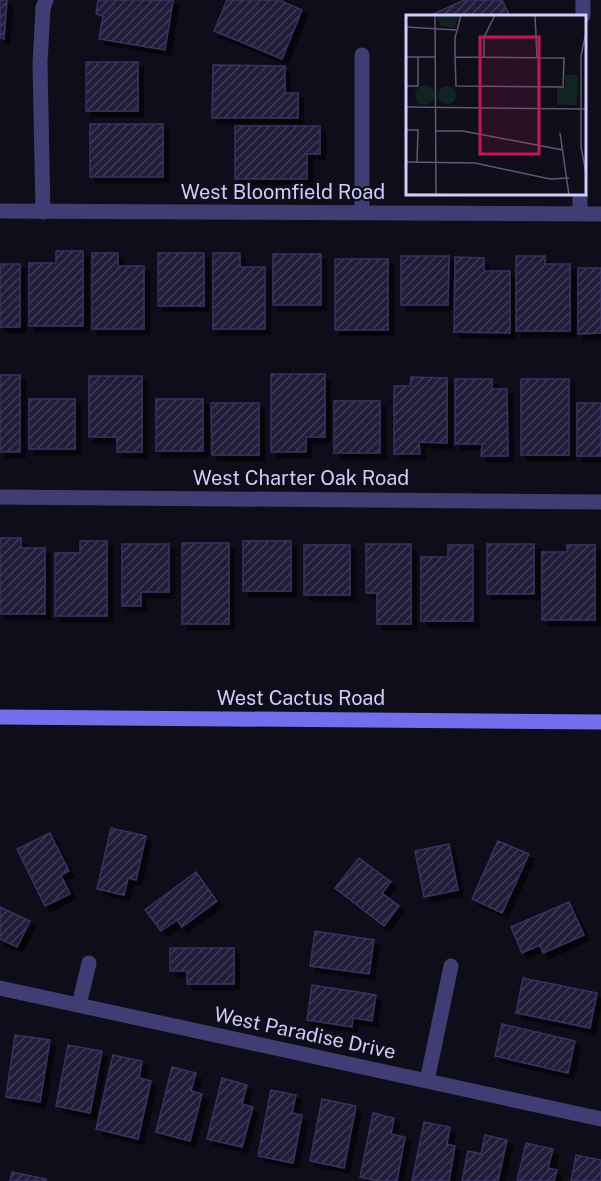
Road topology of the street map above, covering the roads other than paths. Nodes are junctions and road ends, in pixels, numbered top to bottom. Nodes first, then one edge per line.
1 (46, 0) edge
2 (362, 55) dead end
3 (580, 195) edge
4 (0, 211) edge
5 (43, 212) junction
6 (362, 213) junction
7 (579, 214) junction
8 (601, 214) edge
9 (0, 497) edge
10 (601, 502) edge
11 (0, 717) edge
12 (601, 722) edge
13 (89, 963) dead end
14 (451, 966) dead end
15 (0, 988) edge
16 (80, 1005) junction
17 (427, 1081) junction
18 (601, 1119) edge

1 - 5 street
2 - 6 street
3 - 7 street
4 - 5 street, West Bloomfield Road
5 - 6 street, West Bloomfield Road
6 - 7 street, West Bloomfield Road
7 - 8 street, West Bloomfield Road
9 - 10 street, West Charter Oak Road
11 - 12 main road, West Cactus Road
13 - 16 street
14 - 17 street
15 - 16 street, West Paradise Drive
16 - 17 street, West Paradise Drive
17 - 18 street, West Paradise Drive

